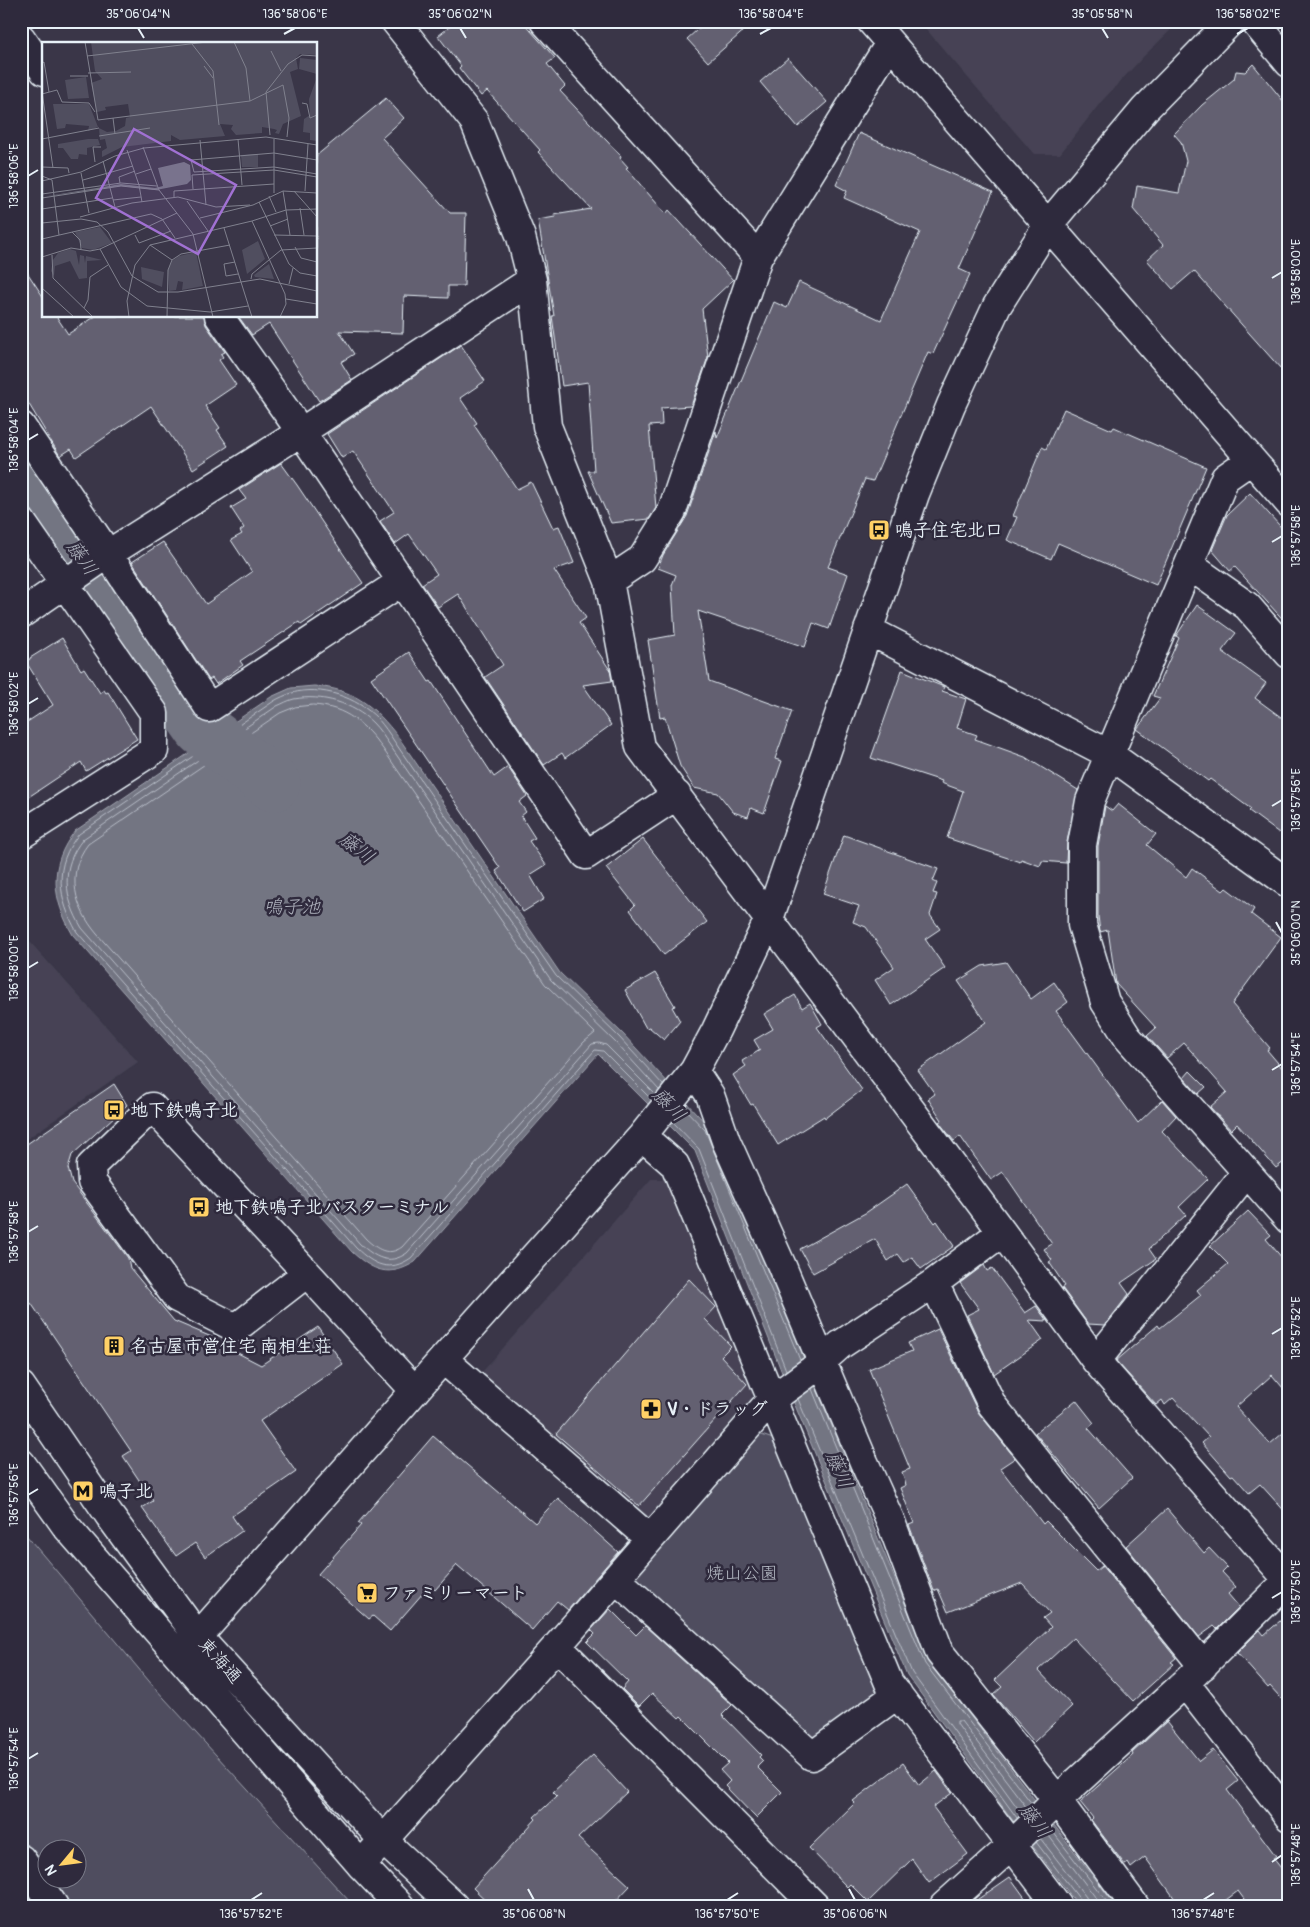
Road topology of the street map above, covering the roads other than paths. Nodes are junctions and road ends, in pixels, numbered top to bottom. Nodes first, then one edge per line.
1 (395, 21) edge
2 (544, 21) edge
3 (871, 21) edge
4 (1231, 21) edge
5 (1254, 21) edge
6 (21, 38) edge
7 (890, 43) junction
8 (1289, 63) edge
9 (42, 68) edge
10 (1048, 224) junction
11 (758, 257) junction
12 (532, 280) junction
13 (220, 318) edge
14 (21, 426) edge
15 (301, 432) junction
16 (1251, 460) junction
17 (1289, 503) edge
18 (21, 521) edge
19 (1190, 565) junction
20 (86, 569) junction
21 (401, 582) junction
22 (609, 582) junction
23 (21, 614) edge
24 (868, 630) junction
25 (1289, 654) edge
26 (1108, 754) junction
27 (677, 795) junction
28 (21, 835) edge
29 (1289, 884) edge
30 (770, 919) junction
31 (688, 1078) junction
32 (648, 1129) junction
33 (1246, 1173) junction
34 (1289, 1220) edge
35 (1002, 1232) junction
36 (307, 1273) junction
37 (934, 1283) junction
38 (443, 1359) junction
39 (1096, 1361) junction
40 (817, 1365) junction
41 (21, 1386) edge
42 (415, 1391) junction
43 (776, 1396) junction
44 (21, 1463) edge
45 (650, 1539) junction
46 (616, 1579) junction
47 (1288, 1581) edge
48 (198, 1637) junction
49 (557, 1646) junction
50 (180, 1658) junction
51 (1194, 1675) junction
52 (898, 1694) junction
53 (1051, 1805) junction
54 (1289, 1816) edge
55 (384, 1841) junction
56 (1016, 1841) junction
57 (21, 1858) edge
58 (361, 1865) junction
59 (54, 1906) edge
60 (400, 1906) edge
61 (454, 1906) edge
62 (815, 1906) edge
63 (944, 1906) edge
64 (1058, 1906) edge
65 (1135, 1906) edge

1 - 12 street
2 - 11 street
3 - 7 street
4 - 10 street
5 - 8 street
6 - 9 street
7 - 10 street
7 - 11 street
10 - 16 street
10 - 24 street
11 - 22 street
12 - 15 street
12 - 22 street
13 - 15 street
14 - 20 street
15 - 20 street
15 - 21 street
16 - 17 street
16 - 19 street
18 - 20 street
19 - 25 street
19 - 26 street
20 - 21 street
20 - 23 street
20 - 28 street
21 - 27 street
22 - 27 street
24 - 26 street
24 - 30 street
26 - 29 street
26 - 33 street
27 - 30 street
30 - 31 street
30 - 35 street
31 - 32 street
31 - 40 street
32 - 38 street
32 - 43 street
33 - 34 street
33 - 39 street
35 - 37 street
35 - 39 street
36 - 36 street
36 - 42 street
37 - 40 street
37 - 51 street
38 - 42 street
38 - 45 street
39 - 47 street
40 - 43 street
40 - 53 street
41 - 48 street, 東海通
42 - 48 street
43 - 45 street
43 - 52 street
44 - 50 street, 東海通
45 - 46 street
46 - 49 street
46 - 52 street
47 - 51 street
48 - 50 street
48 - 55 street, 東海通
49 - 55 street
49 - 62 street
50 - 58 street, 東海通
51 - 53 street
51 - 54 street
52 - 56 street
53 - 56 street
53 - 65 street
55 - 58 street
55 - 61 street, 東海通
56 - 63 street
56 - 64 street
57 - 59 street
58 - 60 street, 東海通

